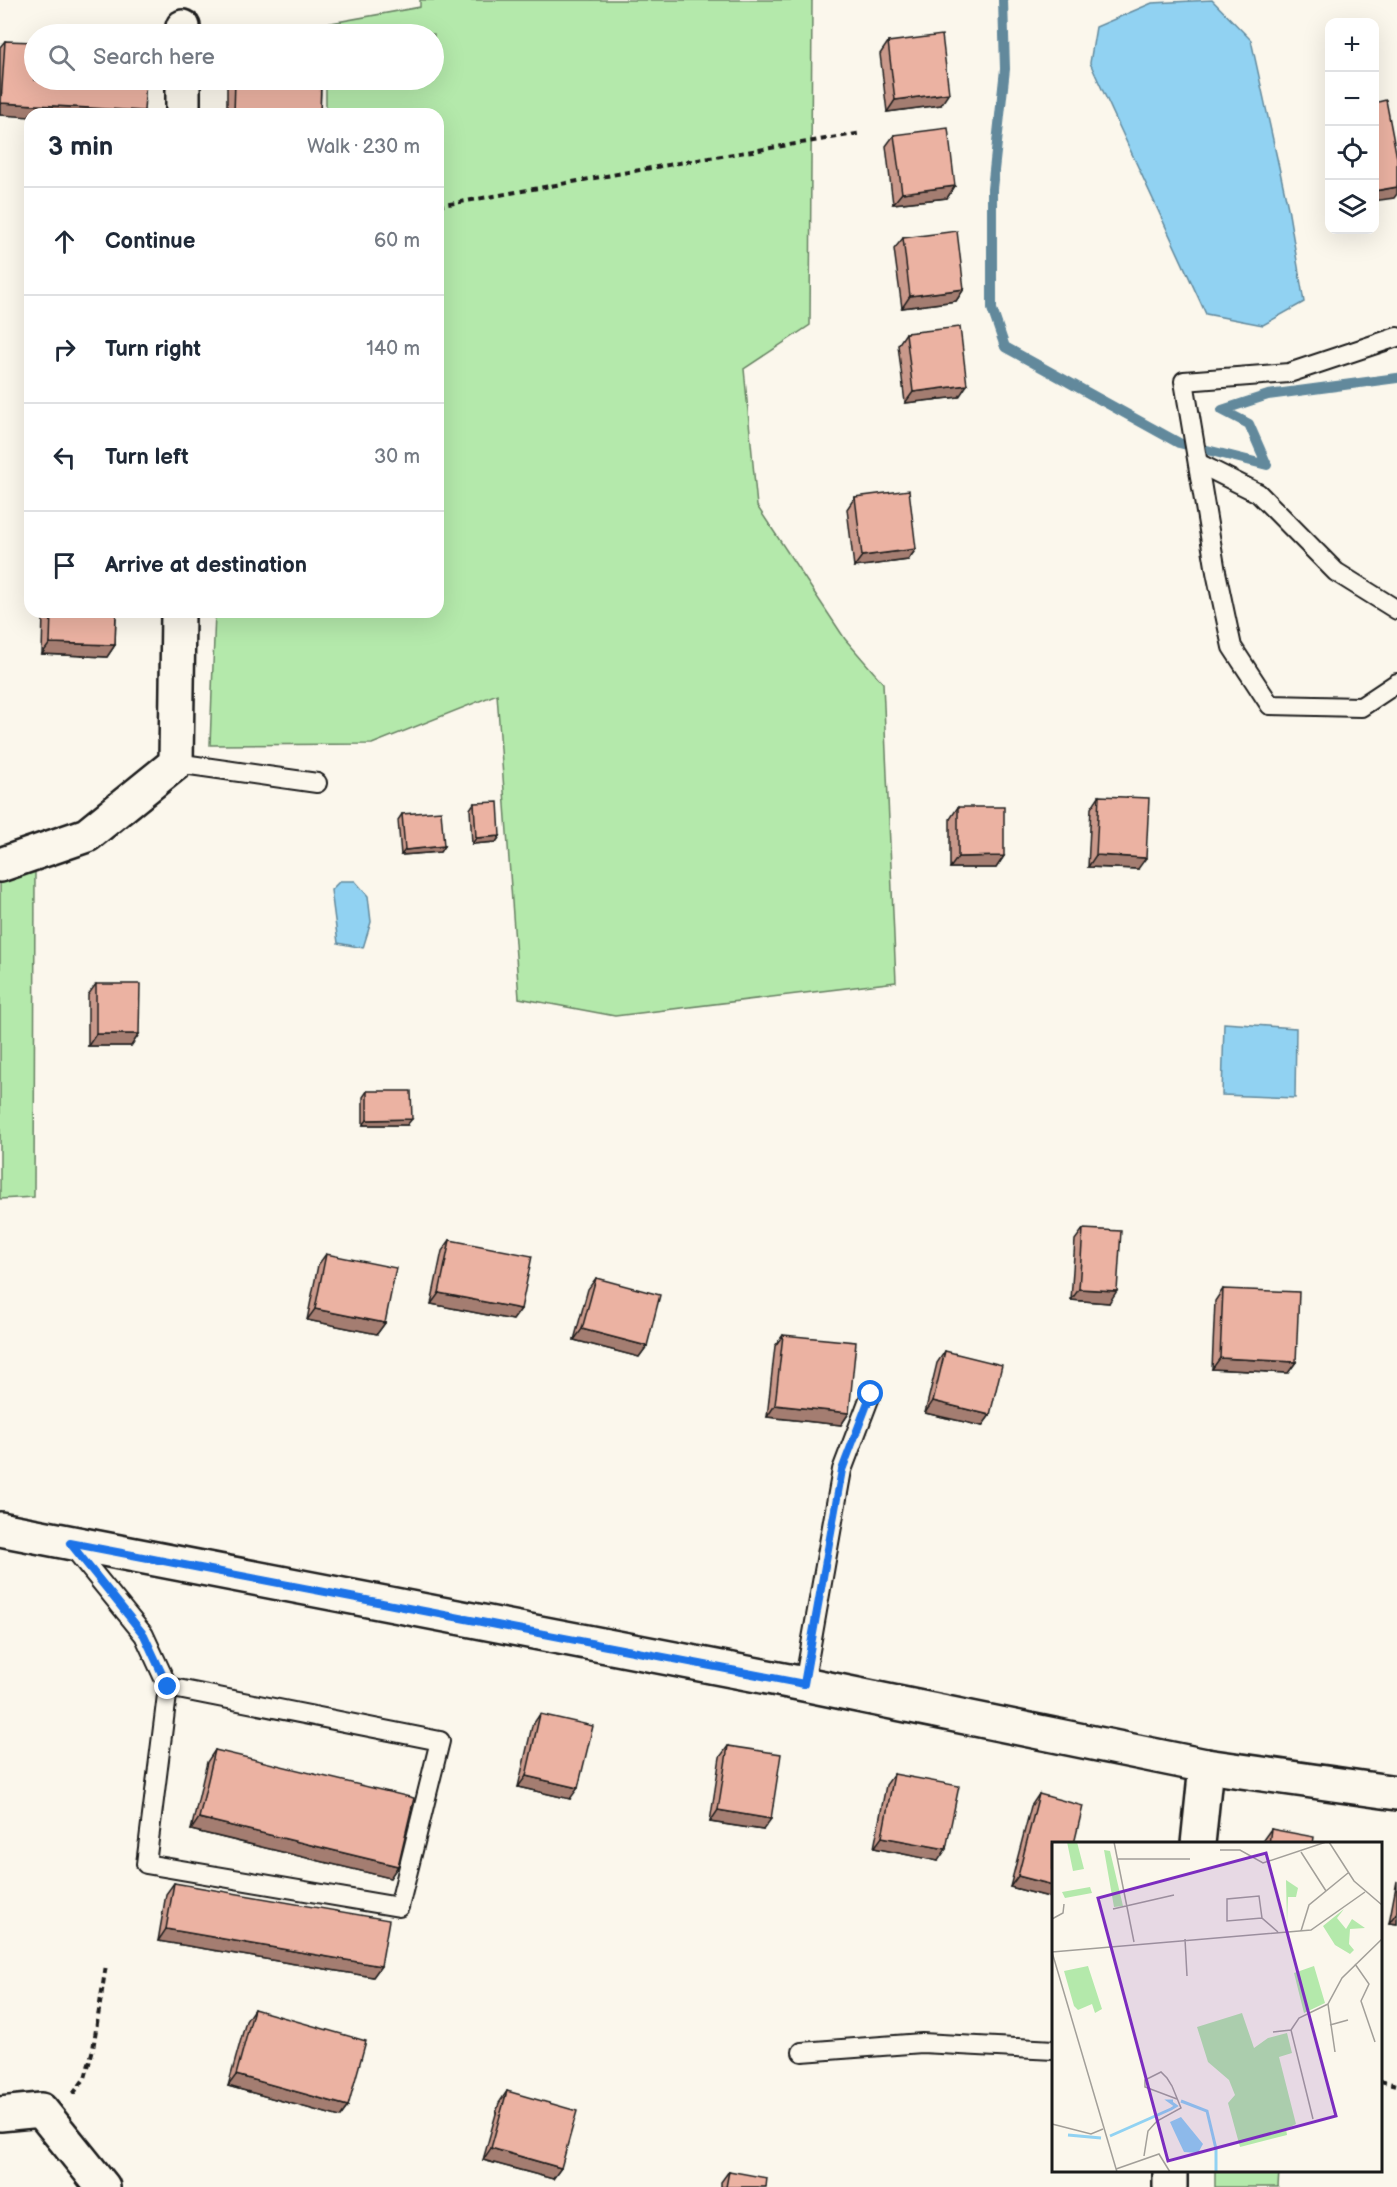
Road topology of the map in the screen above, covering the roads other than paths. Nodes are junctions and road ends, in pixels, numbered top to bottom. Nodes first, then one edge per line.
1 (183, 90) edge
2 (183, 108) edge
3 (1397, 337) edge
4 (1198, 463) junction
5 (1397, 610) edge
6 (178, 618) edge
7 (1397, 683) edge
8 (176, 763) junction
9 (317, 783) dead end
10 (0, 865) edge
11 (871, 1394) dead end
12 (0, 1529) edge
13 (70, 1543) junction
14 (804, 1684) junction
15 (168, 1687) junction
16 (1206, 1766) junction
17 (1397, 1793) edge
18 (1198, 1842) edge
19 (1052, 2050) edge
20 (802, 2052) dead end
21 (0, 2114) edge
22 (103, 2187) edge

1 - 2 street
3 - 4 lane
4 - 5 lane
4 - 7 lane
6 - 8 street
8 - 9 lane
8 - 10 street
11 - 14 lane
12 - 13 street
13 - 14 street
13 - 15 lane
14 - 16 street
15 - 15 lane
16 - 17 street
16 - 18 street
19 - 20 lane
21 - 22 street

